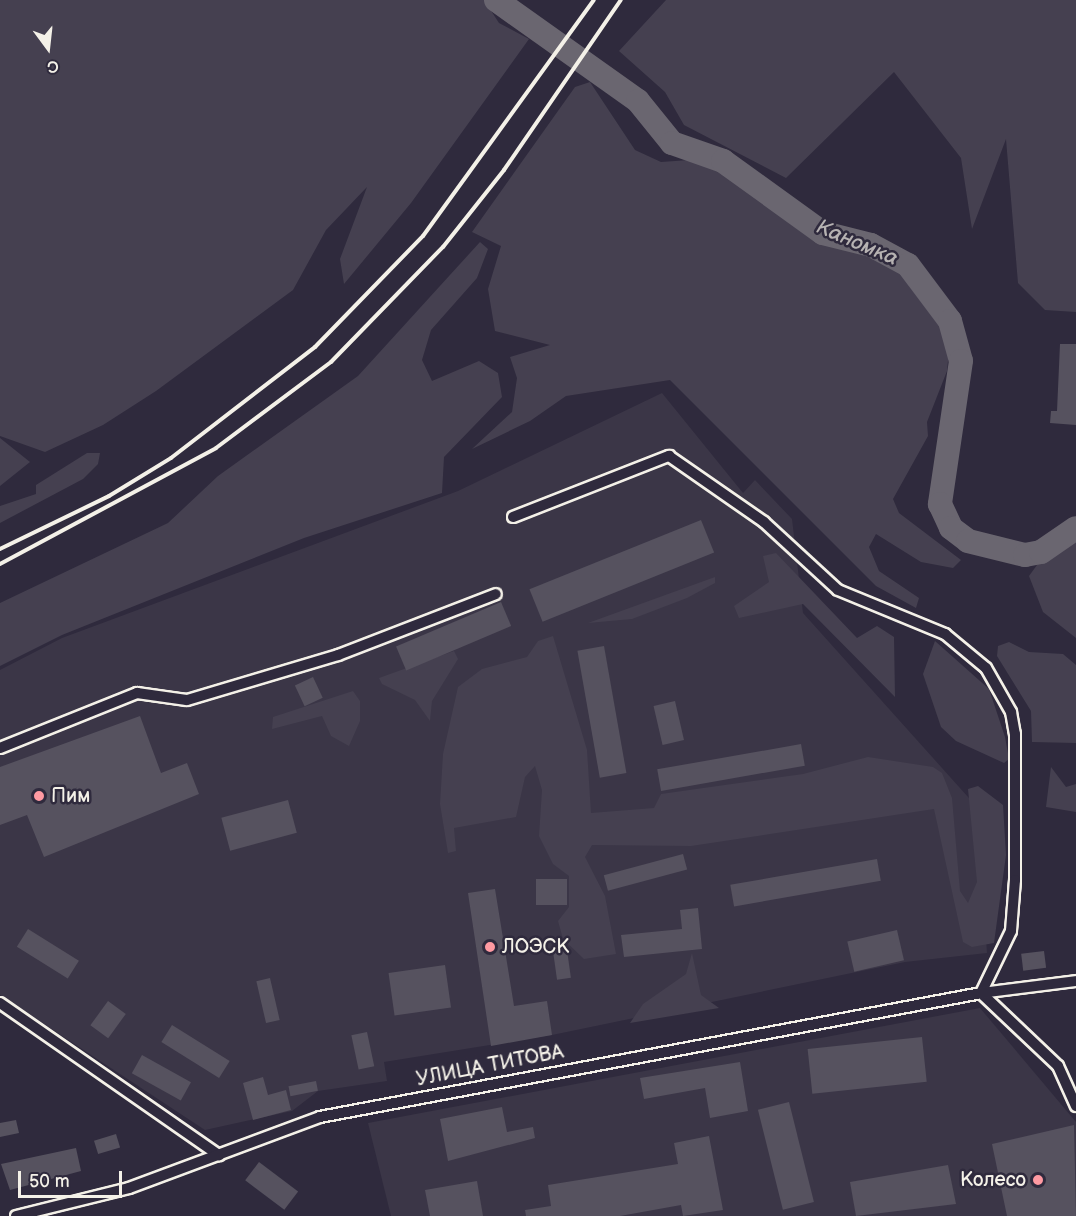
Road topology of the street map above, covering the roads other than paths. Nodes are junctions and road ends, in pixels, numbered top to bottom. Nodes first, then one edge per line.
1 (513, 517) dead end
2 (496, 594) dead end
3 (0, 748) edge
4 (1076, 981) edge
5 (981, 993) junction
6 (0, 1003) edge
7 (1076, 1106) edge
8 (219, 1155) junction
9 (16, 1216) edge

1 - 5 street
2 - 3 street
4 - 5 street, УЛИЦА ТИТОВА
5 - 7 street
5 - 8 street, УЛИЦА ТИТОВА
6 - 8 street
8 - 9 street, УЛИЦА ТИТОВА

